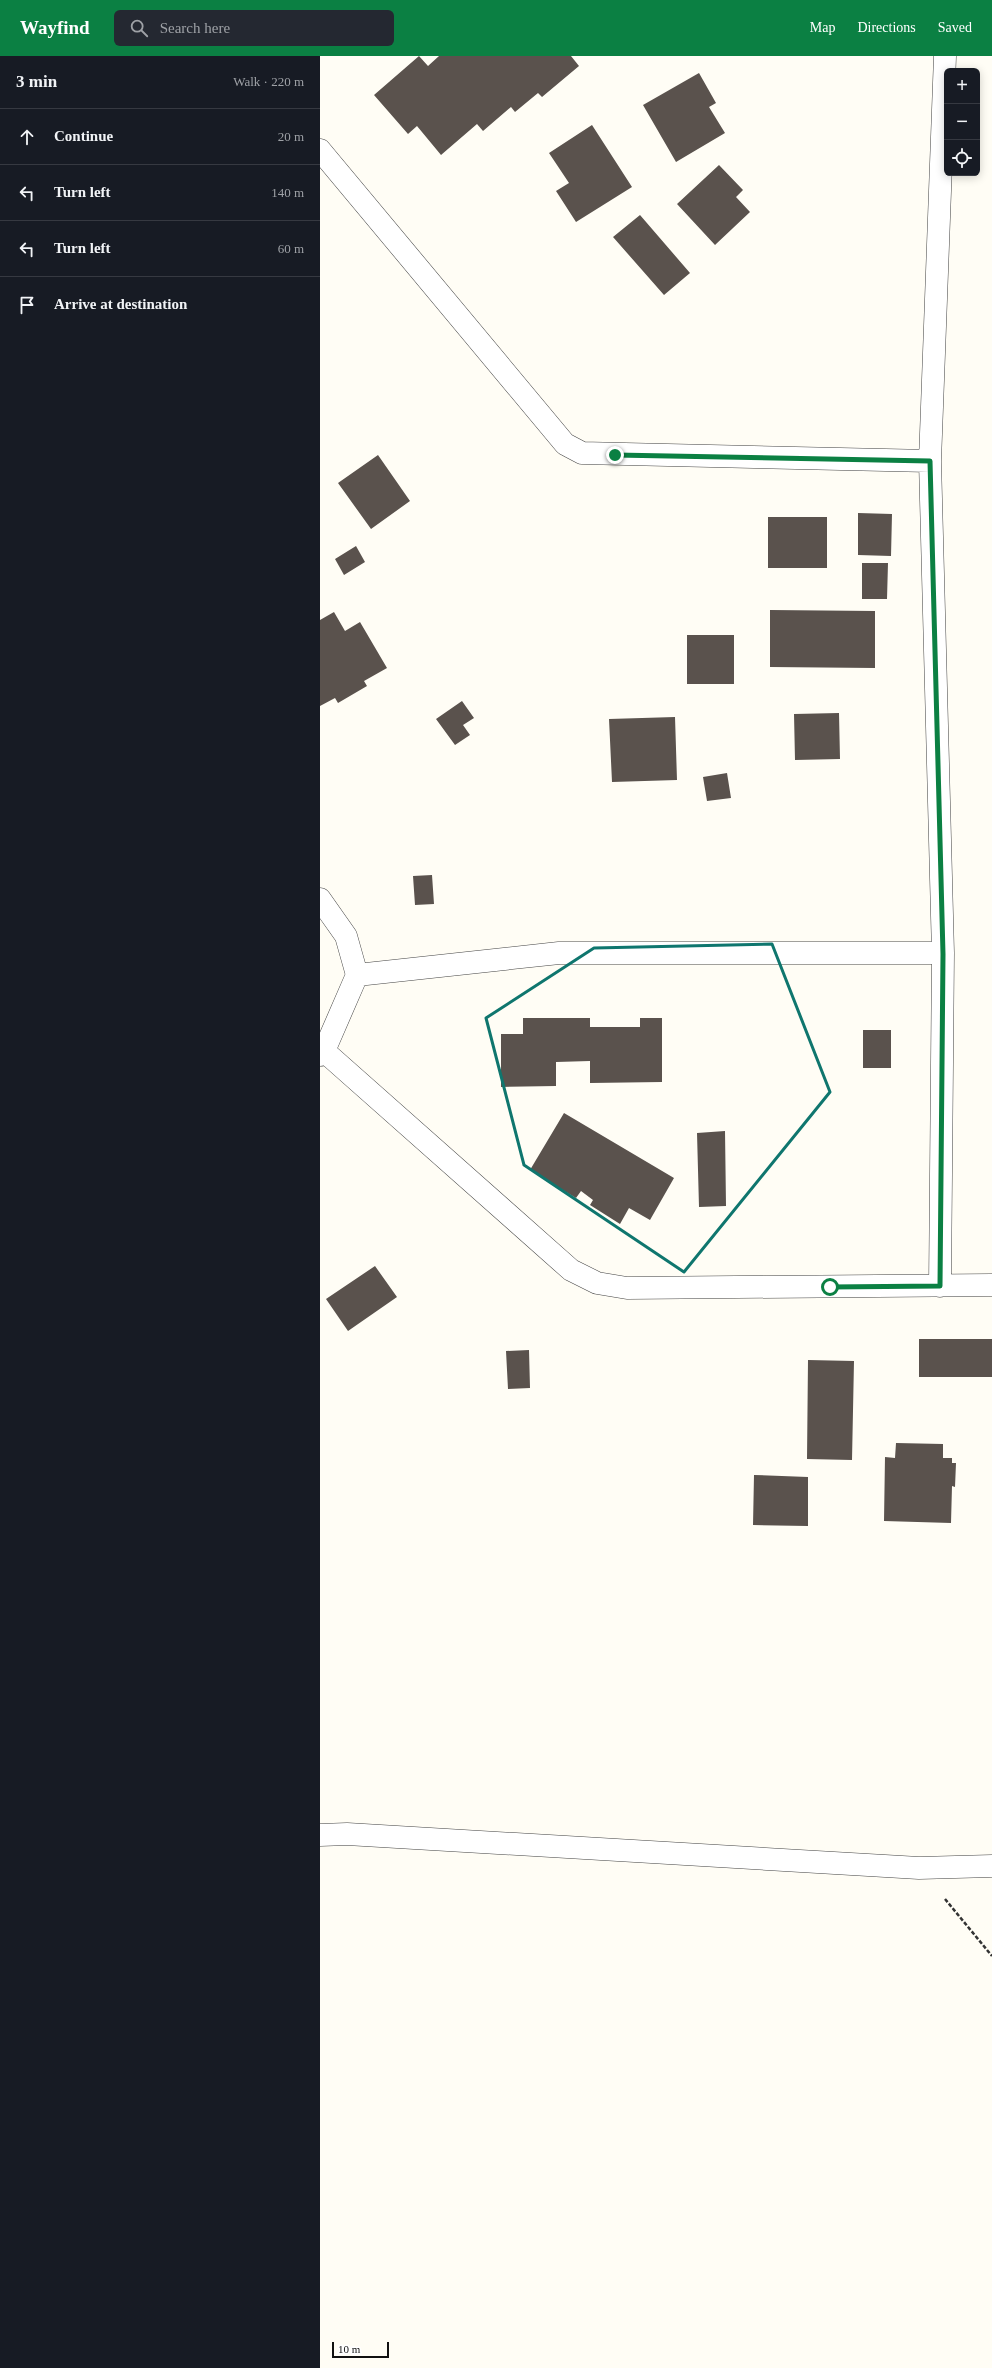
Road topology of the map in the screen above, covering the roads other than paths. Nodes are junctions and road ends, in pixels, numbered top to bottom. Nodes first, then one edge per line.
1 (946, 56) edge
2 (320, 150) edge
3 (930, 461) junction
4 (320, 899) edge
5 (943, 954) junction
6 (357, 975) junction
7 (322, 1053) edge
8 (992, 1285) edge
9 (940, 1286) junction
10 (320, 1835) edge
11 (992, 1866) edge

1 - 3 street
2 - 3 street
3 - 5 street
4 - 6 street
5 - 6 street
5 - 9 street
6 - 7 street
7 - 9 street
8 - 9 street
10 - 11 street

